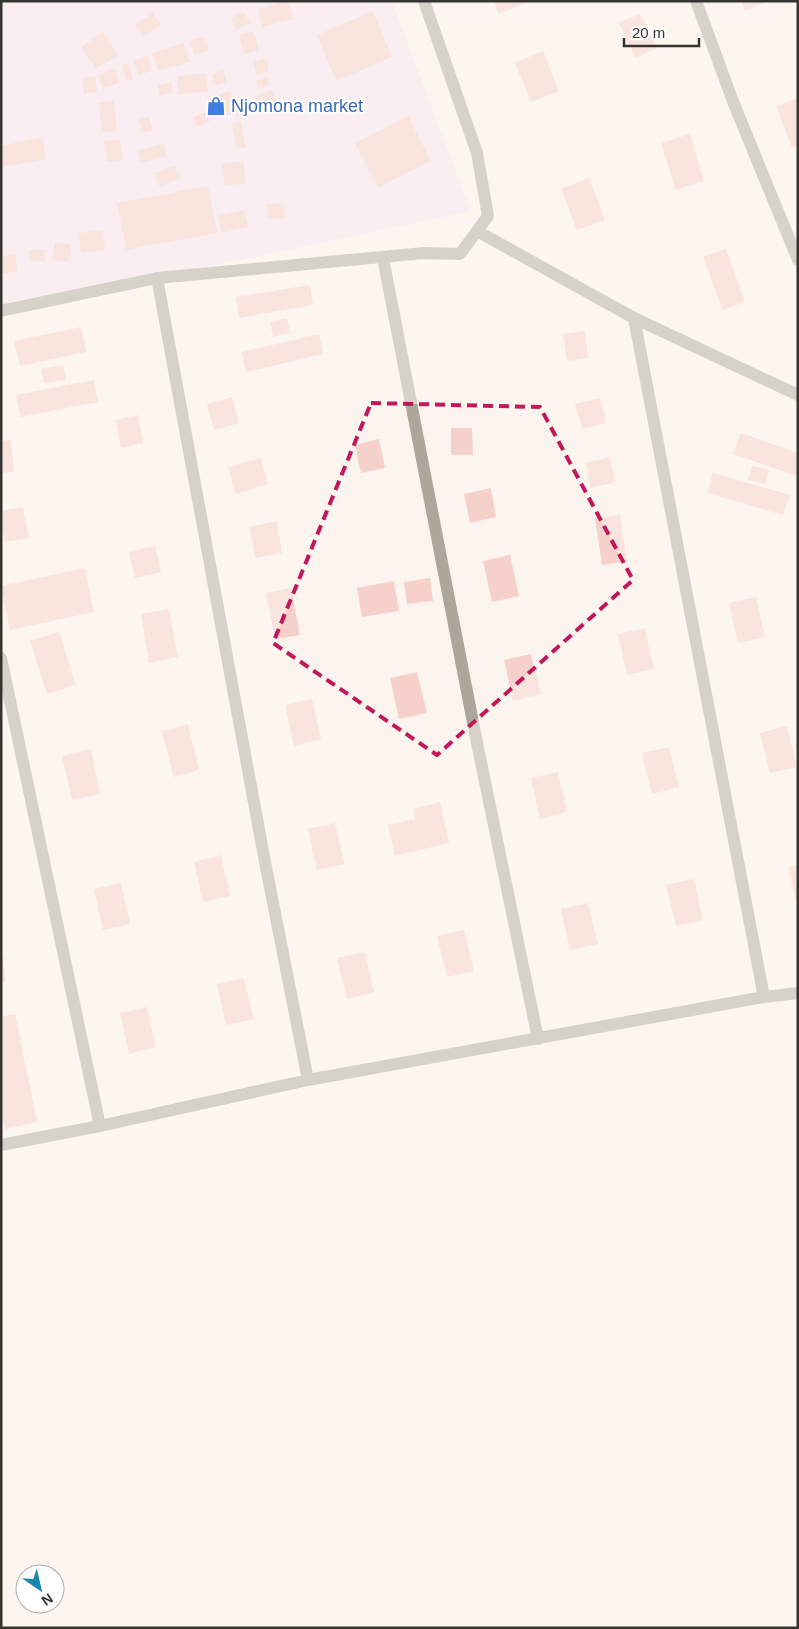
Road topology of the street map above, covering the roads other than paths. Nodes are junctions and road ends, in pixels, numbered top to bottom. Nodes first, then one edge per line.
1 (424, 1) edge
2 (696, 1) edge
3 (477, 231) junction
4 (383, 258) junction
5 (798, 260) edge
6 (157, 278) junction
7 (1, 311) edge
8 (634, 318) junction
9 (798, 395) edge
10 (1, 658) edge
11 (798, 993) edge
12 (764, 997) junction
13 (538, 1039) junction
14 (308, 1080) junction
15 (100, 1126) junction
16 (1, 1145) edge

1 - 3 lane
2 - 5 lane
3 - 4 lane
3 - 8 lane
4 - 6 lane
4 - 13 lane
6 - 7 lane
6 - 14 lane
8 - 9 lane
8 - 12 lane
10 - 15 lane
11 - 12 lane
12 - 13 lane
13 - 14 lane
14 - 15 lane
15 - 16 lane

